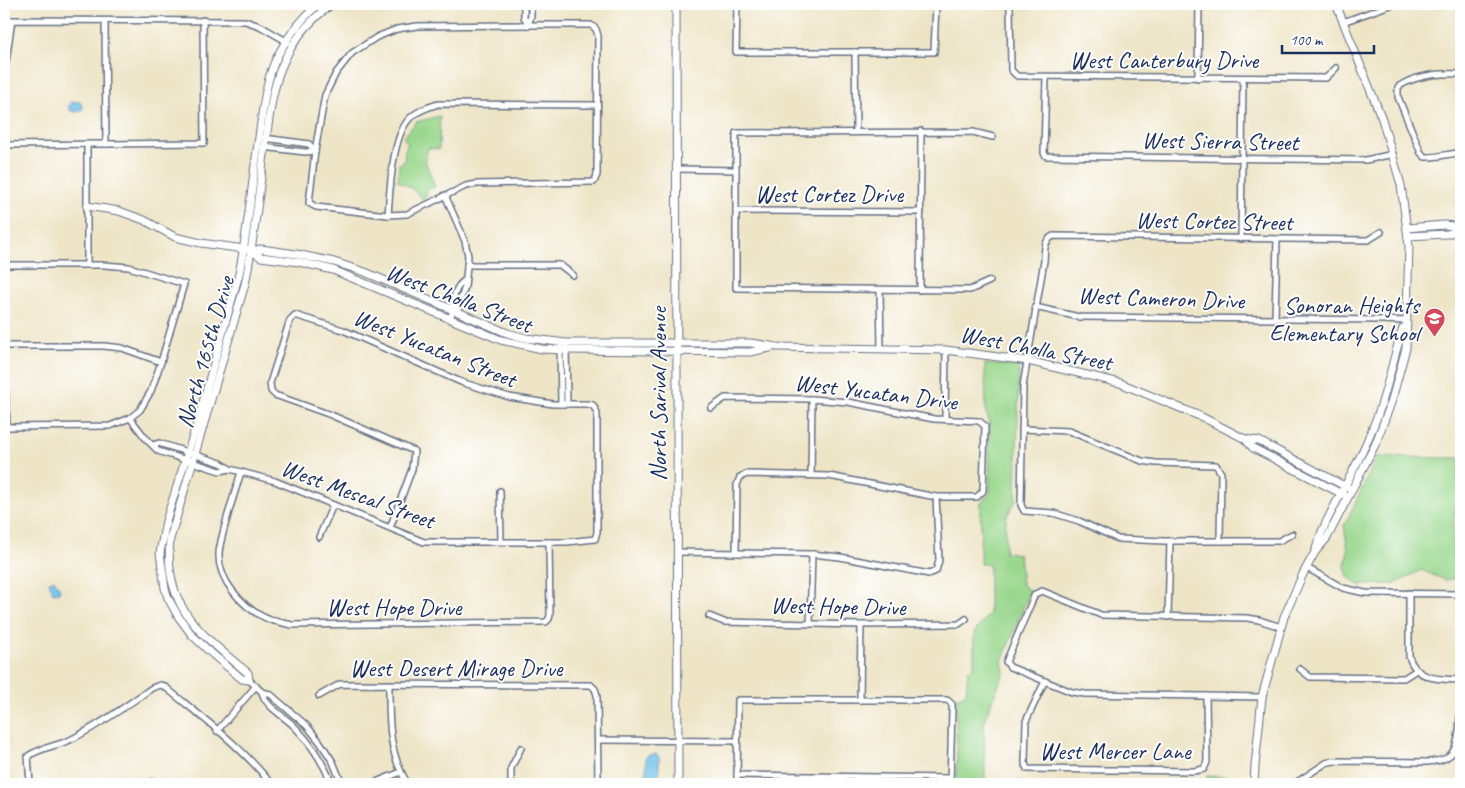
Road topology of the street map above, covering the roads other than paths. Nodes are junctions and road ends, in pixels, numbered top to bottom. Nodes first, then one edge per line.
1 (332, 4) edge
2 (524, 4) edge
3 (531, 4) edge
4 (676, 4) edge
5 (737, 4) edge
6 (936, 4) edge
7 (1010, 4) edge
8 (1199, 4) edge
9 (1336, 4) edge
10 (1393, 4) edge
11 (315, 6) edge
12 (203, 20) junction
13 (105, 21) junction
14 (1344, 22) junction
15 (528, 25) junction
16 (289, 43) junction
17 (855, 52) junction
18 (1336, 68) dead end
19 (1461, 74) edge
20 (4, 75) edge
21 (1046, 77) junction
22 (1198, 78) junction
23 (1243, 78) junction
24 (597, 105) junction
25 (921, 131) junction
26 (856, 132) junction
27 (993, 137) dead end
28 (262, 138) junction
29 (4, 144) edge
30 (87, 144) junction
31 (106, 144) junction
32 (261, 146) junction
33 (315, 151) junction
34 (1461, 153) edge
35 (1393, 154) junction
36 (1242, 160) junction
37 (676, 169) junction
38 (736, 170) junction
39 (445, 195) junction
40 (87, 206) junction
41 (736, 211) junction
42 (921, 212) junction
43 (388, 215) junction
44 (1407, 228) junction
45 (1461, 229) edge
46 (1381, 232) dead end
47 (1408, 236) junction
48 (1241, 239) junction
49 (1277, 239) junction
50 (244, 249) junction
51 (252, 251) junction
52 (4, 265) edge
53 (87, 265) junction
54 (468, 265) junction
55 (573, 275) dead end
56 (990, 281) dead end
57 (880, 290) junction
58 (920, 290) junction
59 (1036, 307) junction
60 (453, 311) junction
61 (450, 318) junction
62 (1275, 319) junction
63 (1406, 322) junction
64 (676, 342) junction
65 (4, 346) edge
66 (563, 346) junction
67 (777, 347) junction
68 (881, 349) junction
69 (946, 350) junction
70 (676, 351) junction
71 (1028, 361) junction
72 (4, 362) edge
73 (161, 362) junction
74 (812, 399) junction
75 (560, 404) junction
76 (567, 404) junction
77 (711, 408) dead end
78 (130, 418) junction
79 (945, 419) junction
80 (1022, 429) junction
81 (1246, 439) junction
82 (153, 445) junction
83 (191, 454) junction
84 (188, 462) junction
85 (230, 469) junction
86 (241, 472) junction
87 (811, 475) junction
88 (1348, 488) junction
89 (500, 491) dead end
90 (1344, 495) junction
91 (936, 497) junction
92 (333, 505) junction
93 (390, 528) junction
94 (1292, 534) dead end
95 (319, 537) dead end
96 (595, 539) joint
97 (501, 541) junction
98 (1170, 541) junction
99 (1220, 541) junction
100 (549, 542) junction
101 (676, 552) junction
102 (736, 552) junction
103 (812, 554) junction
104 (1307, 568) junction
105 (1409, 593) junction
106 (1461, 594) edge
107 (709, 616) dead end
108 (1168, 617) junction
109 (966, 619) dead end
110 (810, 624) junction
111 (861, 625) junction
112 (1282, 627) junction
113 (1300, 669) dead end
114 (1415, 671) junction
115 (249, 680) joint
116 (1460, 680) edge
117 (1045, 681) junction
118 (389, 684) junction
119 (256, 686) junction
120 (262, 692) junction
121 (319, 696) dead end
122 (1206, 696) junction
123 (1262, 697) junction
124 (860, 700) junction
125 (217, 731) junction
126 (598, 740) junction
127 (678, 740) junction
128 (738, 741) junction
129 (521, 748) dead end
130 (1455, 750) junction
131 (1461, 756) edge
132 (401, 772) junction
133 (737, 775) junction
134 (950, 781) edge
135 (30, 784) edge
136 (271, 784) edge
137 (332, 784) edge
138 (342, 784) edge
139 (371, 784) edge
140 (408, 784) edge
141 (511, 784) edge
142 (598, 784) edge
143 (678, 784) edge
144 (737, 784) edge
145 (1254, 784) edge
146 (1294, 784) edge

1 - 16 street, North 165th Drive
2 - 15 street
3 - 15 street
4 - 37 street, North Sarival Avenue
5 - 17 street
6 - 17 street
7 - 21 street, West Canterbury Drive
8 - 22 street
9 - 14 street
10 - 14 street
11 - 16 street, North 165th Drive
12 - 13 street
12 - 16 street
12 - 31 street
13 - 20 street
13 - 31 street
14 - 35 street
15 - 24 street
15 - 33 street
16 - 28 street, North 165th Drive
16 - 28 street, North 165th Drive
17 - 26 street
18 - 23 street, West Canterbury Drive
19 - 34 street
21 - 22 street, West Canterbury Drive
21 - 36 street, West Sierra Street
22 - 23 street, West Canterbury Drive
23 - 36 street
24 - 39 street
24 - 43 street
25 - 26 street
25 - 27 street
25 - 42 street
26 - 38 street
28 - 32 street, North 165th Drive
28 - 33 street
29 - 30 street
30 - 31 street
30 - 40 street
32 - 33 street
32 - 50 street, North 165th Drive
32 - 51 street, North 165th Drive
33 - 43 street
35 - 36 street, West Sierra Street
35 - 44 street
36 - 48 street
37 - 38 street
37 - 64 street, North Sarival Avenue
38 - 41 street
39 - 43 street
39 - 54 street
40 - 50 street, West Cholla Street
40 - 53 street
41 - 42 street, West Cortez Drive
41 - 57 street
42 - 58 street
44 - 45 street
44 - 47 street
45 - 47 street
46 - 49 street, West Cortez Street
47 - 63 street
48 - 49 street, West Cortez Street
48 - 59 street, West Cortez Street
49 - 62 street
50 - 51 street, West Cholla Street
50 - 83 street, North 165th Drive
51 - 60 street, West Cholla Street
51 - 61 street, West Cholla Street
51 - 83 street, North 165th Drive
52 - 53 street
53 - 73 street, North 165th Drive
54 - 55 street
54 - 60 street
56 - 58 street
57 - 58 street
57 - 68 street
59 - 62 street, West Cameron Drive
59 - 71 street
60 - 61 street
60 - 66 street, West Cholla Street
61 - 66 street, West Cholla Street
62 - 63 street, West Cameron Drive
63 - 88 street
64 - 66 street, West Cholla Street
64 - 67 street, West Cholla Street
64 - 70 street, North Sarival Avenue
65 - 73 street
66 - 70 street, West Cholla Street
66 - 75 street
66 - 76 street
67 - 68 street, West Cholla Street
67 - 70 street, West Cholla Street
68 - 69 street, West Cholla Street
69 - 71 street, West Cholla Street
69 - 79 street
70 - 101 street, North Sarival Avenue
71 - 80 street
71 - 81 street, West Cholla Street
72 - 78 street
73 - 78 street, North 165th Drive
74 - 77 street, West Yucatan Drive
74 - 79 street, West Yucatan Drive
74 - 87 street
75 - 76 street, West Yucatan Street
75 - 93 street, West Yucatan Street
76 - 96 street, West Yucatan Street
78 - 82 street, West Mescal Street
79 - 91 street, West Yucatan Drive
80 - 98 street
80 - 99 street
81 - 88 street, West Cholla Street
81 - 90 street, West Cholla Street
82 - 83 street, West Mescal Street
82 - 84 street, West Mescal Street
83 - 84 street, North 165th Drive
83 - 85 street, West Mescal Street
84 - 85 street, West Mescal Street
84 - 115 street, North 165th Drive
85 - 86 street, West Mescal Street
86 - 92 street, West Mescal Street
86 - 100 street, West Hope Drive
87 - 91 street
87 - 102 street
88 - 90 street
89 - 97 street
90 - 104 street
91 - 103 street
92 - 93 street, West Mescal Street
92 - 95 street
93 - 97 street, West Mescal Street
94 - 99 street
96 - 100 street, West Mescal Street
97 - 100 street, West Mescal Street
98 - 99 street
98 - 108 street
101 - 102 street
101 - 127 street, North Sarival Avenue
102 - 103 street
103 - 110 street
104 - 105 street
104 - 112 street
105 - 106 street
105 - 114 street
107 - 110 street, West Hope Drive
108 - 112 street
108 - 117 street
109 - 111 street, West Hope Drive
110 - 111 street, West Hope Drive
111 - 124 street
112 - 123 street
113 - 114 street
114 - 116 street
115 - 119 street, North 165th Drive
116 - 130 street
117 - 122 street
117 - 122 street, West Mercer Lane
118 - 121 street, West Desert Mirage Drive
118 - 126 street, West Desert Mirage Drive
118 - 132 street
119 - 120 street, North 165th Drive
119 - 125 street
120 - 137 street
120 - 138 street
122 - 123 street
123 - 145 street
124 - 128 street
124 - 134 street
125 - 135 street
125 - 136 street
126 - 127 street
126 - 142 street
127 - 128 street
127 - 143 street, North Sarival Avenue
128 - 133 street
129 - 141 street
130 - 131 street
130 - 146 street
132 - 139 street
132 - 140 street
133 - 134 street
133 - 144 street

